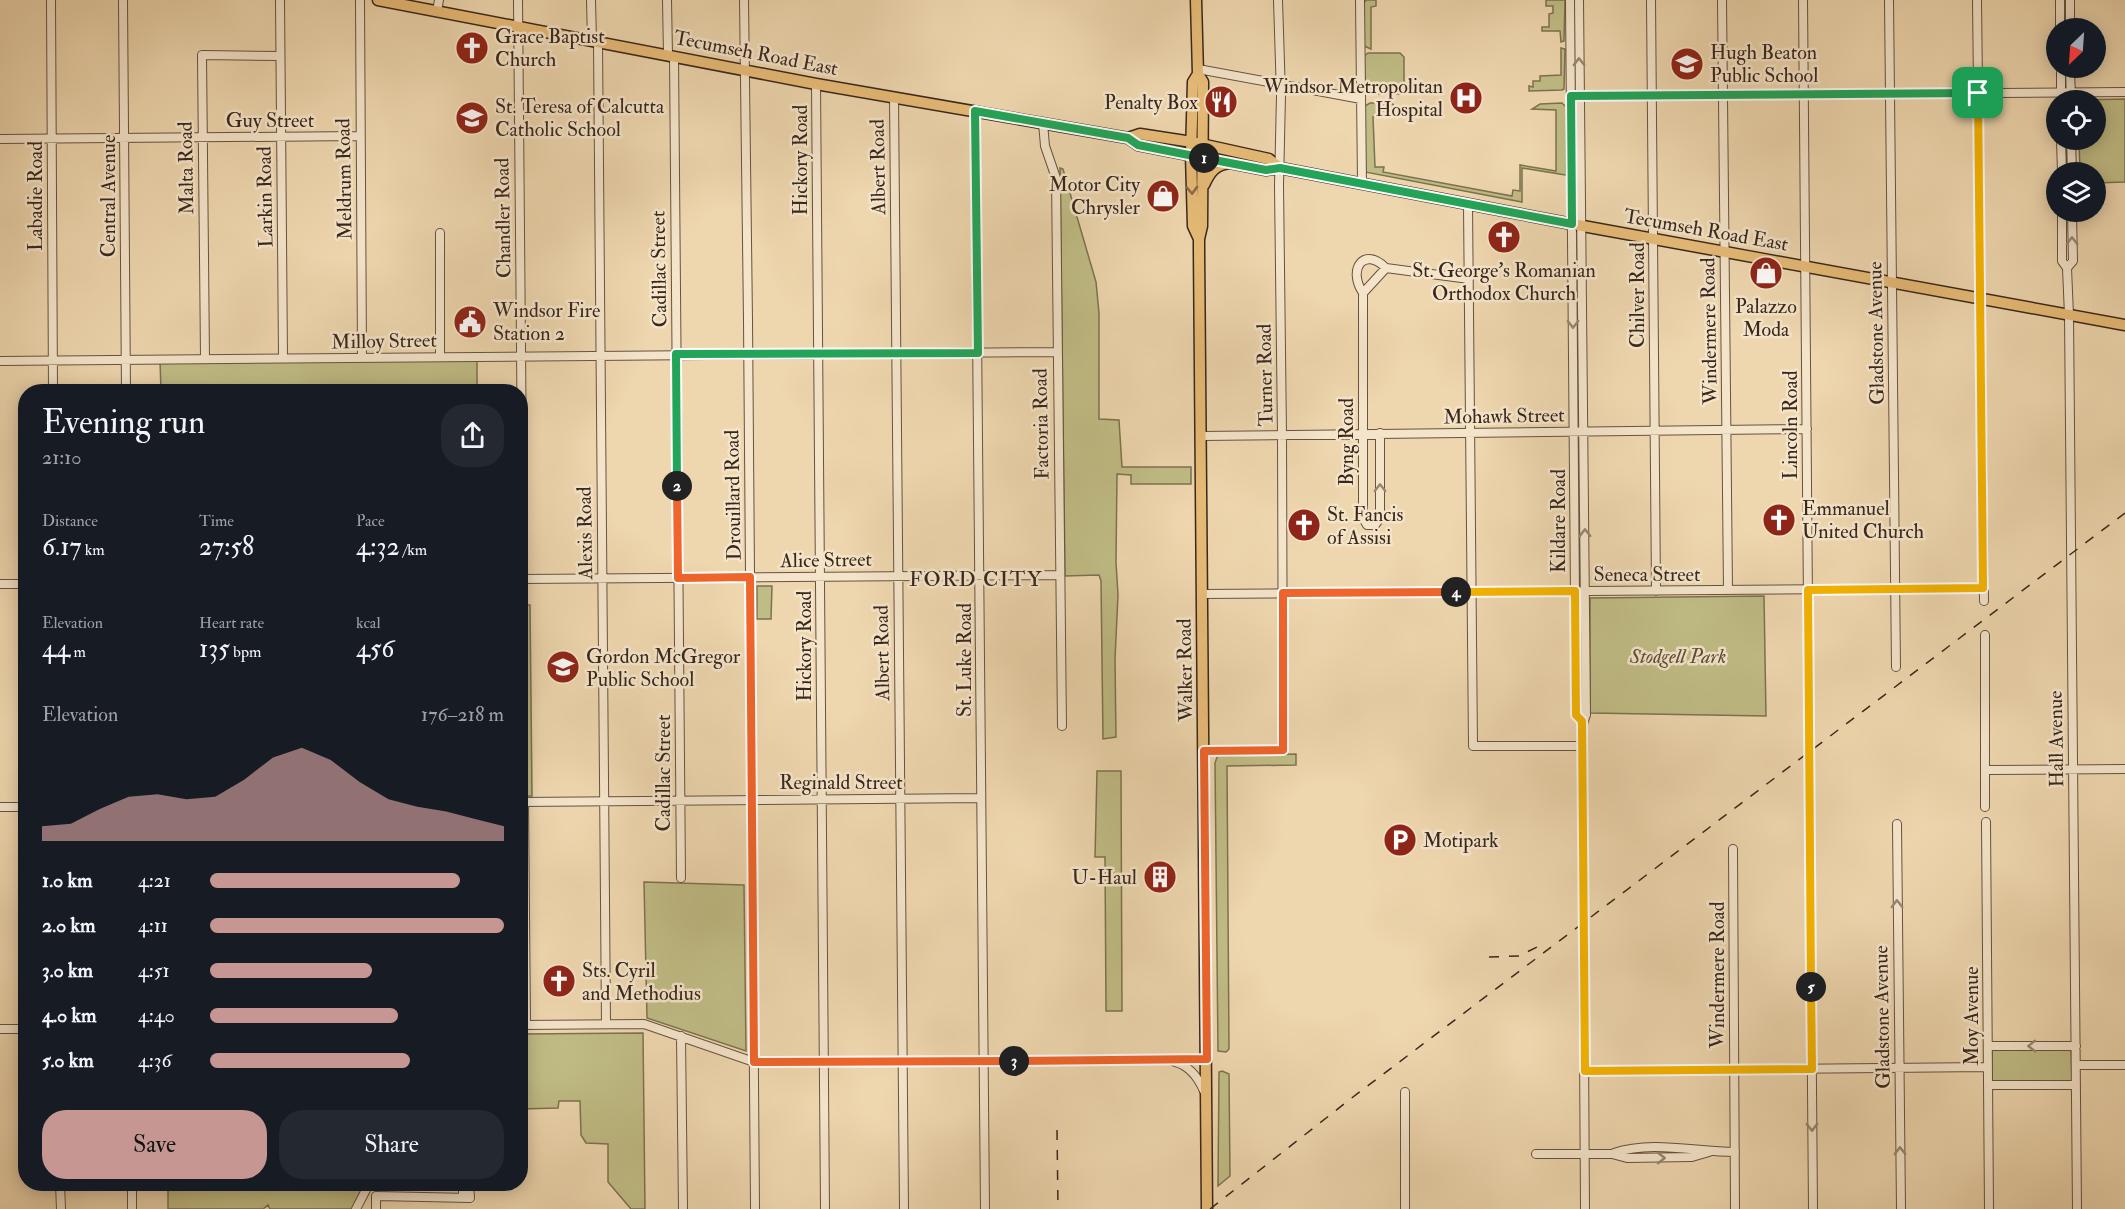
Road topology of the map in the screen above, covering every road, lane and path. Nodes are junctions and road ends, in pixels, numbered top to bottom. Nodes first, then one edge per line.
1 (51, 0) edge
2 (123, 0) edge
3 (280, 0) edge
4 (360, 0) edge
5 (378, 0) edge
6 (518, 0) edge
7 (591, 0) edge
8 (667, 0) edge
9 (744, 0) edge
10 (1196, 0) edge
11 (1278, 0) edge
12 (1360, 0) edge
13 (1570, 0) edge
14 (1579, 0) edge
15 (1651, 0) edge
16 (1722, 0) edge
17 (1803, 0) edge
18 (1889, 0) edge
19 (1977, 0) edge
20 (2060, 0) edge
21 (2070, 0) edge
22 (438, 6) edge
23 (2060, 18) edge
24 (2070, 18) edge
25 (518, 26) junction
26 (595, 41) junction
27 (671, 55) junction
28 (280, 56) junction
29 (745, 69) junction
30 (1198, 72) junction
31 (816, 84) junction
32 (1280, 84) junction
33 (2125, 92) edge
34 (1978, 93) junction
35 (2106, 93) edge
36 (1804, 94) junction
37 (1890, 94) junction
38 (1723, 95) junction
39 (2046, 95) edge
40 (1575, 96) junction
41 (1652, 96) junction
42 (894, 97) junction
43 (1361, 99) junction
44 (975, 111) junction
45 (1197, 118) junction
46 (1043, 123) junction
47 (281, 136) junction
48 (360, 136) junction
49 (203, 137) junction
50 (0, 138) edge
51 (51, 138) junction
52 (124, 138) junction
53 (1128, 138) junction
54 (1168, 138) junction
55 (1197, 143) junction
56 (1233, 151) junction
57 (1197, 156) junction
58 (1229, 163) junction
59 (1280, 168) junction
60 (1362, 183) junction
61 (1203, 189) junction
62 (1468, 204) junction
63 (2062, 222) edge
64 (2072, 222) edge
65 (1576, 225) junction
66 (440, 233) dead end
67 (1653, 238) junction
68 (1199, 239) junction
69 (1725, 252) junction
70 (1806, 267) junction
71 (1386, 268) junction
72 (2067, 268) junction
73 (1469, 279) junction
74 (1892, 282) junction
75 (1363, 293) junction
76 (1981, 299) junction
77 (2069, 315) junction
78 (2125, 325) edge
79 (1057, 352) junction
80 (817, 353) junction
81 (896, 353) junction
82 (978, 353) junction
83 (1583, 353) junction
84 (676, 354) junction
85 (748, 354) junction
86 (1573, 354) junction
87 (600, 355) junction
88 (521, 356) junction
89 (362, 357) junction
90 (440, 357) junction
91 (205, 358) junction
92 (283, 358) junction
93 (53, 360) junction
94 (125, 360) junction
95 (0, 361) edge
96 (53, 384) edge
97 (126, 384) edge
98 (521, 384) edge
99 (1807, 429) junction
100 (1726, 430) junction
101 (1574, 431) junction
102 (1584, 431) junction
103 (1654, 431) junction
104 (1470, 433) junction
105 (1363, 434) junction
106 (1380, 434) junction
107 (1282, 435) junction
108 (1201, 436) junction
109 (979, 575) junction
110 (1059, 575) junction
111 (898, 576) junction
112 (750, 577) junction
113 (820, 577) junction
114 (678, 578) junction
115 (528, 579) edge
116 (602, 579) junction
117 (0, 584) edge
118 (18, 584) edge
119 (1983, 588) junction
120 (1895, 589) junction
121 (1728, 590) junction
122 (1808, 590) junction
123 (1580, 591) junction
124 (1656, 591) junction
125 (1472, 592) junction
126 (1283, 593) junction
127 (1202, 594) junction
128 (1984, 601) dead end
129 (1985, 635) dead end
130 (1896, 667) dead end
131 (1062, 726) dead end
132 (1582, 746) junction
133 (1204, 751) junction
134 (2125, 769) edge
135 (1985, 770) junction
136 (2073, 770) junction
137 (900, 798) junction
138 (981, 798) junction
139 (822, 799) junction
140 (752, 800) junction
141 (680, 801) junction
142 (528, 802) edge
143 (604, 802) junction
144 (0, 807) edge
145 (18, 807) edge
146 (1985, 807) dead end
147 (1986, 822) dead end
148 (1897, 824) dead end
149 (1733, 849) dead end
150 (681, 878) dead end
151 (606, 1024) junction
152 (528, 1025) edge
153 (0, 1029) edge
154 (18, 1029) edge
155 (681, 1036) junction
156 (1988, 1046) junction
157 (2076, 1046) junction
158 (1207, 1059) junction
159 (1168, 1060) junction
160 (903, 1061) junction
161 (984, 1061) junction
162 (754, 1062) junction
163 (824, 1062) junction
164 (2076, 1065) junction
165 (2125, 1065) edge
166 (1988, 1067) junction
167 (1899, 1068) junction
168 (1734, 1069) junction
169 (1812, 1069) junction
170 (1585, 1071) junction
171 (1988, 1085) junction
172 (2076, 1085) junction
173 (1405, 1092) dead end
174 (1207, 1101) junction
175 (1735, 1152) junction
176 (1536, 1154) dead end
177 (1585, 1154) junction
178 (60, 1191) edge
179 (132, 1191) edge
180 (365, 1191) edge
181 (463, 1191) edge
182 (470, 1191) edge
183 (463, 1198) junction
184 (61, 1209) edge
185 (132, 1209) edge
186 (356, 1209) edge
187 (376, 1209) edge
188 (683, 1209) edge
189 (755, 1209) edge
190 (825, 1209) edge
191 (904, 1209) edge
192 (985, 1209) edge
193 (1207, 1209) edge
194 (1406, 1209) edge
195 (1585, 1209) edge
196 (1735, 1209) edge
197 (1813, 1209) edge
198 (1901, 1209) edge
199 (1989, 1209) edge
200 (2078, 1209) edge

1 - 51 street, Labadie Road
2 - 52 street, Central Avenue
3 - 28 street, Larkin Road
4 - 48 street, Meldrum Road
5 - 22 main road, Tecumseh Road East
6 - 25 street, Chandler Road
7 - 26 street, Alexis Road
8 - 27 street, Cadillac Street
9 - 29 street, Drouillard Road
10 - 30 main road, Walker Road
11 - 32 street, Turner Road
12 - 43 street
13 - 40 street, Kildare Road
40 -> 14 street, Kildare Road
15 - 41 street, Chilver Road
16 - 38 street, Windermere Road
17 - 36 street, Lincoln Road
18 - 37 street, Gladstone Avenue
19 - 34 street
20 - 23 street
21 - 24 street
22 - 25 main road, Tecumseh Road East
25 - 26 main road, Tecumseh Road East
25 - 88 street, Chandler Road
26 - 27 main road, Tecumseh Road East
26 - 87 street, Alexis Road
27 - 29 main road, Tecumseh Road East
27 - 84 street, Cadillac Street
28 - 47 street, Larkin Road
28 - 49 street, Malta Road
29 - 31 main road, Tecumseh Road East
29 - 85 street, Drouillard Road
30 - 32 street
30 - 45 main road, Walker Road
31 - 42 main road, Tecumseh Road East
31 - 80 street, Hickory Road
32 - 43 street
32 - 59 street, Turner Road
33 - 35 street
34 - 37 street
34 - 39 street
34 - 76 street
36 - 37 street
36 - 38 street
36 - 70 street, Lincoln Road
37 - 74 street, Gladstone Avenue
38 - 41 street
38 - 69 street, Windermere Road
40 - 41 street
40 - 65 street, Kildare Road
41 - 67 street, Chilver Road
42 - 44 main road, Tecumseh Road East
42 - 81 street, Albert Road
43 - 60 street
44 - 46 main road, Tecumseh Road East
44 - 82 street, St. Luke Road
45 - 54 main road
45 - 55 main road, Walker Road
45 - 56 main road
46 - 53 main road, Tecumseh Road East
46 - 79 street, Factoria Road
47 - 48 street, Guy Street
47 - 49 street, Guy Street
47 - 92 street, Larkin Road
48 - 89 street, Meldrum Road
49 - 52 street, Guy Street
49 - 91 street, Malta Road
50 - 51 street, Guy Street
51 - 52 street, Guy Street
51 - 93 street, Labadie Road
52 - 94 street, Central Avenue
53 - 54 main road, Tecumseh Road East
53 - 57 main road, Tecumseh Road East
54 - 55 main road, Tecumseh Road East
55 - 56 main road, Tecumseh Road East
55 - 57 main road, Walker Road
56 - 59 main road, Tecumseh Road East
57 - 58 main road, Tecumseh Road East
57 - 61 main road, Walker Road
57 -> 68 main road, Walker Road
58 - 59 main road, Tecumseh Road East
58 - 61 main road
59 - 60 main road, Tecumseh Road East
59 - 107 street, Turner Road
60 - 62 main road, Tecumseh Road East
61 - 68 main road, Walker Road
62 - 65 main road, Tecumseh Road East
62 - 73 street
63 - 72 street, Hall Avenue
72 -> 64 street, Hall Avenue
65 - 67 main road, Tecumseh Road East
65 - 83 street, Kildare Road
65 -> 86 street, Kildare Road
66 - 90 street
67 - 69 main road, Tecumseh Road East
67 - 103 street, Chilver Road
68 - 108 main road, Walker Road
69 - 70 main road, Tecumseh Road East
69 - 100 street, Windermere Road
70 - 74 main road, Tecumseh Road East
70 - 99 street, Lincoln Road
71 - 73 street, Byng Road
71 - 75 street
71 - 75 street, Byng Road
72 - 77 street, Hall Avenue
73 - 104 street
74 - 76 main road, Tecumseh Road East
74 - 120 street, Gladstone Avenue
75 - 105 street, Byng Road
76 - 77 main road, Tecumseh Road East
76 - 119 street
77 - 78 main road, Tecumseh Road East
77 - 136 street, Hall Avenue
79 - 82 street, Milloy Street
79 - 110 street, Factoria Road
80 - 81 street, Milloy Street
80 - 85 street, Milloy Street
80 - 113 street, Hickory Road
81 - 82 street, Milloy Street
81 - 111 street, Albert Road
82 - 109 street, St. Luke Road
83 - 86 street
83 - 102 street, Kildare Road
84 - 85 street, Milloy Street
84 - 87 street, Milloy Street
84 - 114 street, Cadillac Street
85 - 112 street, Drouillard Road
86 - 101 street, Kildare Road
87 - 88 street, Milloy Street
87 - 116 street, Alexis Road
88 - 90 street, Milloy Street
88 - 98 street, Chandler Road
89 - 90 street, Milloy Street
89 - 92 street, Milloy Street
91 - 92 street, Milloy Street
91 - 94 street, Milloy Street
93 - 94 street, Milloy Street
93 - 95 street, Milloy Street
93 - 96 street, Labadie Road
94 - 97 street, Central Avenue
99 - 100 street, Mohawk Street
99 - 122 street, Lincoln Road
100 - 103 street, Mohawk Street
100 - 121 street, Windermere Road
101 - 102 street, Mohawk Street
101 - 104 street, Mohawk Street
101 - 123 street, Kildare Road
102 - 103 street, Mohawk Street
123 -> 102 street, Kildare Road
103 - 124 street, Chilver Road
104 - 106 street, Mohawk Street
104 - 125 street
105 - 106 street, Mohawk Street
105 -> 106 street, Byng Road
105 - 107 street, Mohawk Street
107 - 108 street, Mohawk Street
107 - 126 street, Turner Road
108 - 127 main road, Walker Road
109 - 110 street, Alice Street
109 - 111 street, Alice Street
109 - 138 street, St. Luke Road
110 - 131 street, Factoria Road
111 - 113 street, Alice Street
111 - 137 street, Albert Road
112 - 113 street, Alice Street
112 - 114 street, Alice Street
112 - 140 street, Drouillard Road
113 - 139 street, Hickory Road
114 - 116 street, Alice Street
114 - 141 street, Cadillac Street
115 - 116 street, Alice Street
116 - 143 street, Alexis Road
117 - 118 street
119 - 120 street, Seneca Street
119 - 128 street
120 - 122 street, Seneca Street
120 - 130 street, Gladstone Avenue
121 - 122 street, Seneca Street
121 - 124 street, Seneca Street
122 - 169 street, Lincoln Road
123 - 124 street, Seneca Street
123 - 125 street, Seneca Street
123 - 132 street, Kildare Road
125 - 126 street, Seneca Street
125 - 132 street
126 - 127 street, Seneca Street
126 - 133 street, Turner Road
127 - 133 main road, Walker Road
129 - 135 street
132 - 170 street, Kildare Road
133 - 158 main road, Walker Road
134 - 136 street
135 - 136 street
135 - 146 street
136 - 157 street, Hall Avenue
137 - 138 street, Reginald Street
137 - 139 street, Reginald Street
137 - 160 street, Albert Road
138 - 161 street, St. Luke Road
139 - 140 street, Reginald Street
139 - 163 street, Hickory Road
140 - 141 street, Reginald Street
140 - 162 street, Drouillard Road
141 - 143 street, Reginald Street
141 - 150 street, Cadillac Street
142 - 143 street, Reginald Street
143 - 151 street, Alexis Road
144 - 145 street
147 - 156 street, Moy Avenue
167 -> 148 street, Gladstone Avenue
149 - 168 street, Windermere Road
151 - 152 street
151 - 155 street
153 - 154 street
155 - 162 street
155 - 188 street
157 -> 156 street
156 - 166 street, Moy Avenue
157 - 164 street, Hall Avenue
158 - 159 street
158 - 174 main road, Walker Road
159 - 161 street
159 - 174 street
160 - 161 street
160 - 163 street
160 - 191 street, Albert Road
161 - 192 street, St. Luke Road
162 - 163 street
162 - 189 street, Drouillard Road
163 - 190 street, Hickory Road
164 - 165 street
164 - 172 street, Hall Avenue
166 - 167 street
166 - 171 street, Moy Avenue
167 - 169 street
198 -> 167 street, Gladstone Avenue
168 - 169 street
168 - 170 street
168 - 175 street, Windermere Road
169 -> 197 street, Lincoln Road
170 - 177 street, Kildare Road
171 - 172 street
171 - 199 street, Moy Avenue
172 - 200 street, Hall Avenue
173 - 194 street
174 - 193 main road, Walker Road
175 - 177 street
175 - 196 street, Windermere Road
176 - 177 street
177 - 195 street, Kildare Road
178 - 184 street
179 - 185 street
180 - 186 street
181 - 183 street
182 - 183 street
183 - 187 street

